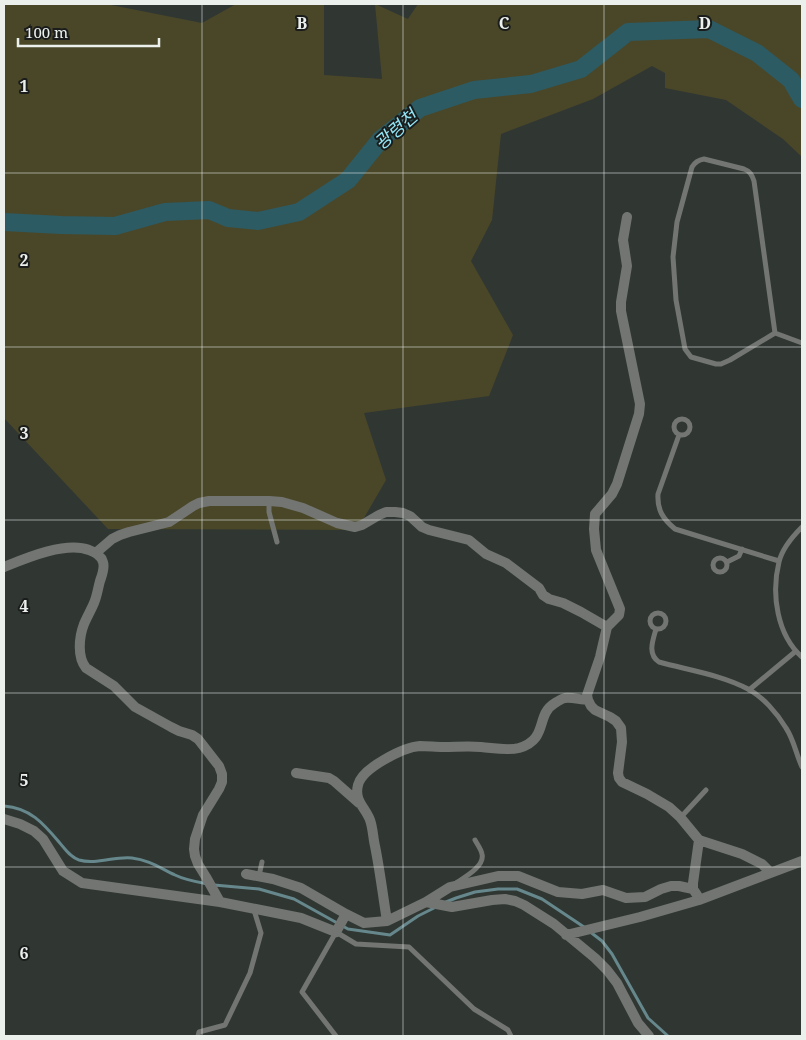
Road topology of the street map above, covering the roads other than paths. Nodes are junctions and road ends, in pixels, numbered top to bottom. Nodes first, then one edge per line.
1 (627, 217) dead end
2 (775, 333) junction
3 (802, 343) edge
4 (679, 434) dead end
5 (269, 501) junction
6 (802, 527) edge
7 (277, 542) dead end
8 (742, 549) junction
9 (98, 550) dead end
10 (779, 561) junction
11 (727, 562) dead end
12 (4, 567) edge
13 (607, 627) junction
14 (656, 629) dead end
15 (796, 651) junction
16 (802, 657) edge
17 (750, 690) junction
18 (588, 700) junction
19 (802, 767) edge
20 (296, 773) dead end
21 (706, 790) dead end
22 (359, 803) junction
23 (680, 817) junction
24 (4, 818) edge
25 (475, 840) dead end
26 (699, 840) junction
27 (802, 861) edge
28 (262, 862) dead end
29 (770, 873) junction
30 (246, 874) dead end
31 (259, 876) junction
32 (450, 888) junction
33 (693, 889) junction
34 (218, 897) junction
35 (699, 900) junction
36 (426, 902) junction
37 (254, 909) junction
38 (346, 914) junction
39 (386, 921) junction
40 (336, 932) junction
41 (569, 934) junction
42 (198, 1036) edge
43 (336, 1036) edge
44 (511, 1036) edge
45 (649, 1036) edge

1 - 13 street
2 - 2 lane
2 - 3 lane
4 - 8 lane
5 - 7 lane
5 - 9 street
5 - 13 street
6 - 10 lane
8 - 10 lane
8 - 11 lane
10 - 15 lane
12 - 34 street
13 - 18 street
14 - 17 lane
15 - 16 lane
15 - 17 lane
17 - 19 lane
18 - 22 street
18 - 23 street
20 - 22 street
21 - 23 lane
22 - 39 street
23 - 26 street
24 - 34 street
25 - 32 lane
26 - 29 street
26 - 33 street
27 - 29 street
28 - 31 lane
29 - 35 street
30 - 31 street
31 - 38 street
32 - 33 street
32 - 36 street
33 - 35 street
34 - 37 street
35 - 41 street
36 - 39 street
36 - 41 street
37 - 40 street
37 - 42 lane
38 - 39 street
38 - 40 street
40 - 43 lane
40 - 44 lane
41 - 45 street

